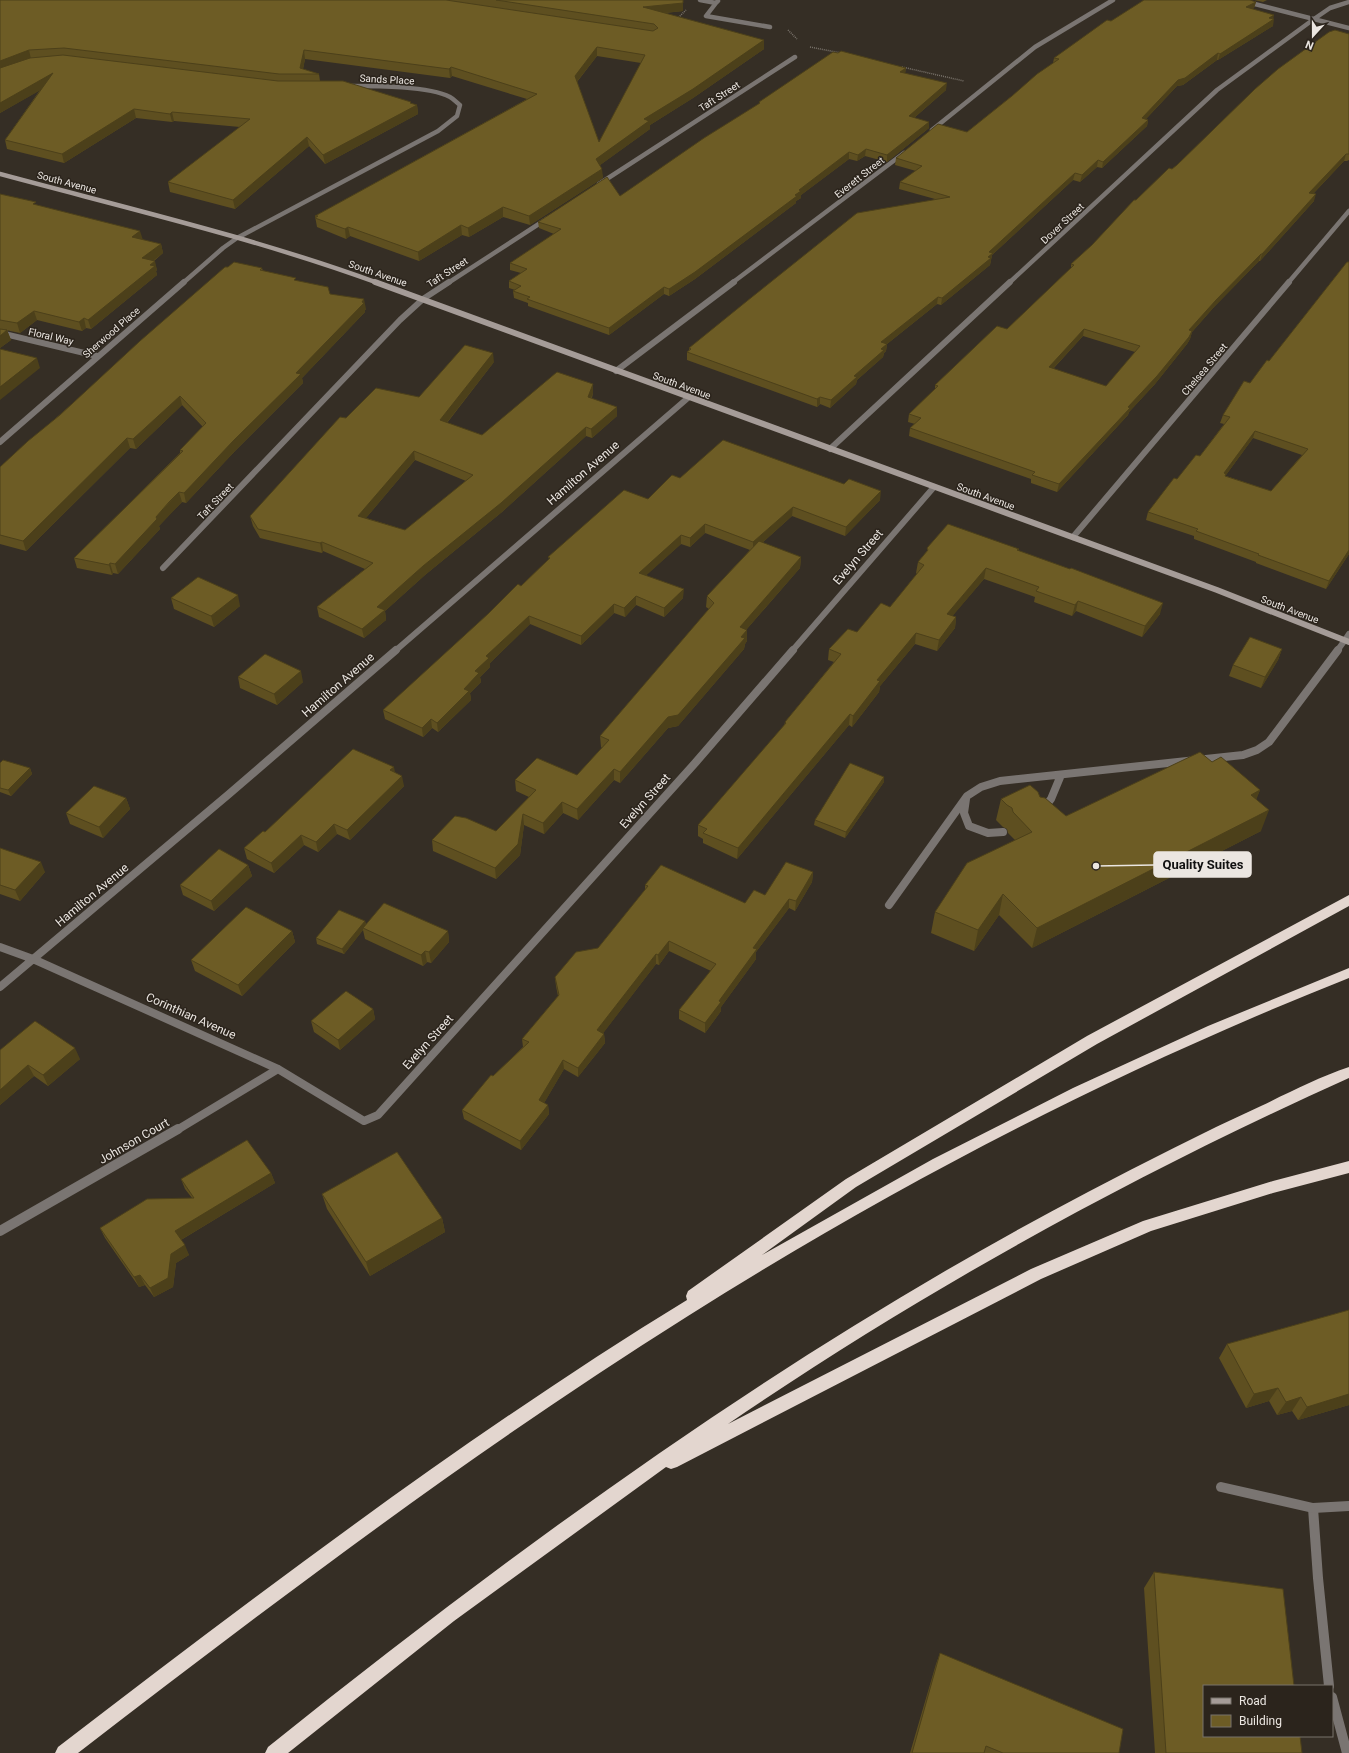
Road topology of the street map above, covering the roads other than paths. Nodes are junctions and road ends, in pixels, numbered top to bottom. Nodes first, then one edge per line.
1 (700, 0) edge
2 (1113, 0) edge
3 (1239, 0) edge
4 (718, 1) edge
5 (1349, 2) edge
6 (1314, 19) junction
7 (770, 27) dead end
8 (1349, 28) edge
9 (795, 57) dead end
10 (347, 86) edge
11 (927, 134) edge
12 (909, 149) edge
13 (0, 174) edge
14 (595, 187) edge
15 (1349, 211) edge
16 (556, 213) edge
17 (237, 238) junction
18 (423, 299) junction
19 (0, 333) edge
20 (97, 356) junction
21 (616, 371) junction
22 (689, 396) junction
23 (0, 442) edge
24 (830, 449) junction
25 (934, 487) junction
26 (1073, 537) junction
27 (163, 568) dead end
28 (1348, 639) edge
29 (1061, 775) junction
30 (967, 796) junction
31 (1038, 814) edge
32 (1003, 832) dead end
33 (1349, 900) edge
34 (889, 905) dead end
35 (0, 947) edge
36 (34, 959) junction
37 (1349, 973) edge
38 (0, 987) edge
39 (278, 1069) junction
40 (1349, 1072) edge
41 (364, 1121) joint
42 (1349, 1167) edge
43 (0, 1231) edge
44 (588, 1372) junction
45 (628, 1484) junction
46 (1221, 1487) dead end
47 (1349, 1506) edge
48 (1313, 1508) junction
49 (1329, 1685) edge
50 (1333, 1701) edge
51 (64, 1753) edge
52 (274, 1753) edge
53 (1347, 1753) edge

1 - 4 street
2 - 11 street
3 - 6 street
4 - 7 street
5 - 6 street, Dover Street
6 - 8 street
6 - 24 street, Dover Street
9 - 14 street, Taft Street
10 - 17 street, Sands Place
12 - 21 street, Everett Street
13 - 17 main road, South Avenue
15 - 26 street, Chelsea Street
16 - 18 street, Taft Street
17 - 18 main road, South Avenue
17 - 20 street, Sherwood Place
18 - 21 main road, South Avenue
18 - 27 street, Taft Street
19 - 20 street, Floral Way
20 - 23 street, Sherwood Place
21 - 22 main road, South Avenue
22 - 24 main road, South Avenue
22 - 36 street, Hamilton Avenue
24 - 25 main road, South Avenue
25 - 26 main road, South Avenue
25 - 41 street, Evelyn Street
26 - 28 main road, South Avenue
28 - 29 street
29 - 30 street
29 - 31 street
30 - 32 street
30 - 34 street
33 - 44 highway
35 - 36 street, Corinthian Avenue
36 - 38 street, Hamilton Avenue
36 - 39 street, Corinthian Avenue
37 - 44 highway
39 - 41 street, Corinthian Avenue
39 - 43 street, Johnson Court
40 - 45 highway
42 - 45 highway
44 - 51 highway
45 - 52 highway
46 - 48 street
47 - 48 street
48 - 49 street
50 - 53 street

